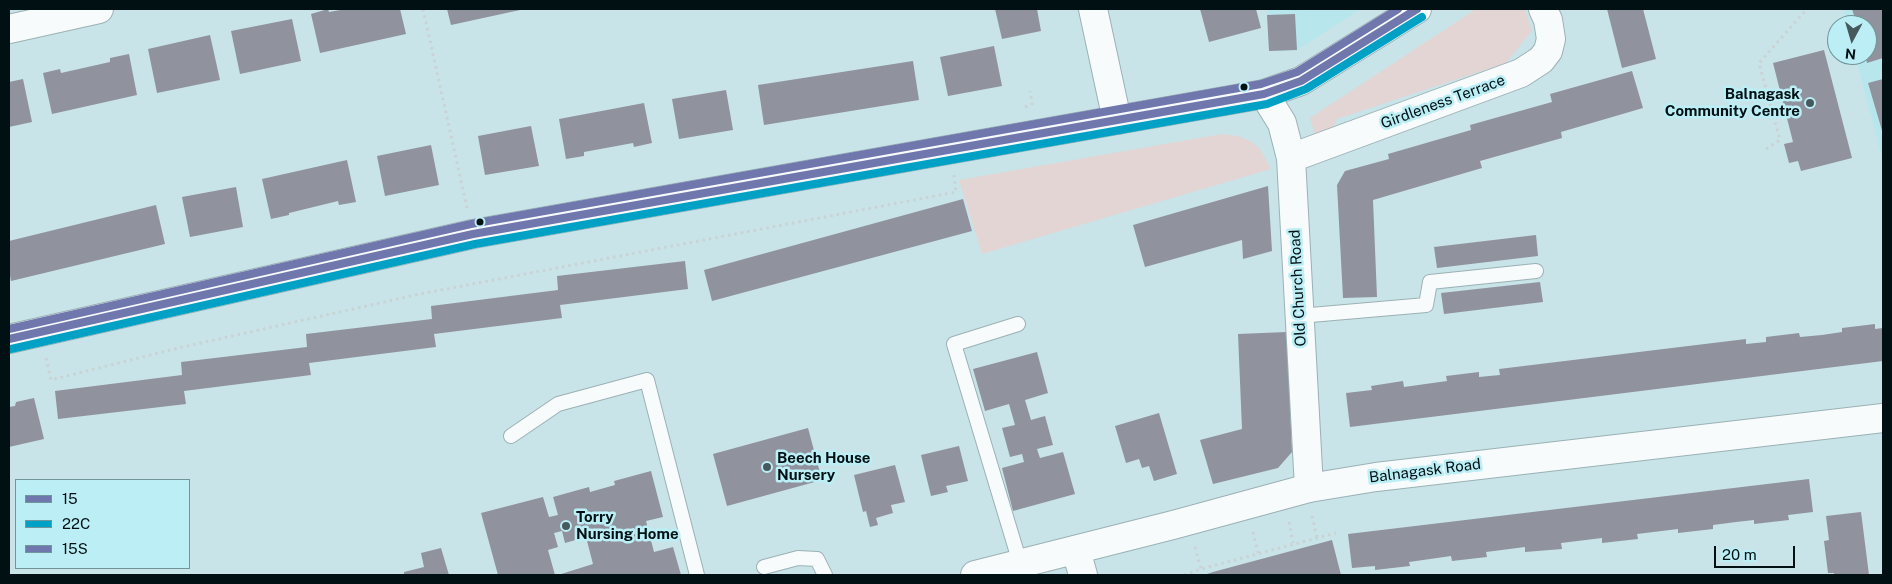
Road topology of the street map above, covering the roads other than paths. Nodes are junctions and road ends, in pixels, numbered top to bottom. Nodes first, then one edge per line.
1 (100, 9) edge
2 (1093, 9) edge
3 (1416, 9) edge
4 (1543, 9) edge
5 (9, 30) edge
6 (1264, 94) junction
7 (1117, 120) junction
8 (1291, 158) junction
9 (1536, 271) dead end
10 (1299, 316) junction
11 (1018, 324) dead end
12 (9, 339) edge
13 (1883, 418) edge
14 (511, 436) dead end
15 (1309, 488) junction
16 (1079, 562) edge
17 (1020, 563) junction
18 (764, 568) dead end
19 (697, 575) edge
20 (825, 575) edge
21 (976, 575) edge

1 - 5 street
2 - 7 street
3 - 6 street
4 - 8 street, Girdleness Terrace
6 - 7 street
6 - 8 street, Old Church Road
7 - 12 street
8 - 10 street, Old Church Road
9 - 10 lane
10 - 15 street, Old Church Road
11 - 17 lane
13 - 15 street, Balnagask Road
14 - 19 lane
15 - 16 street, Balnagask Road
16 - 17 street, Balnagask Road
17 - 21 street, Balnagask Road
18 - 20 lane

